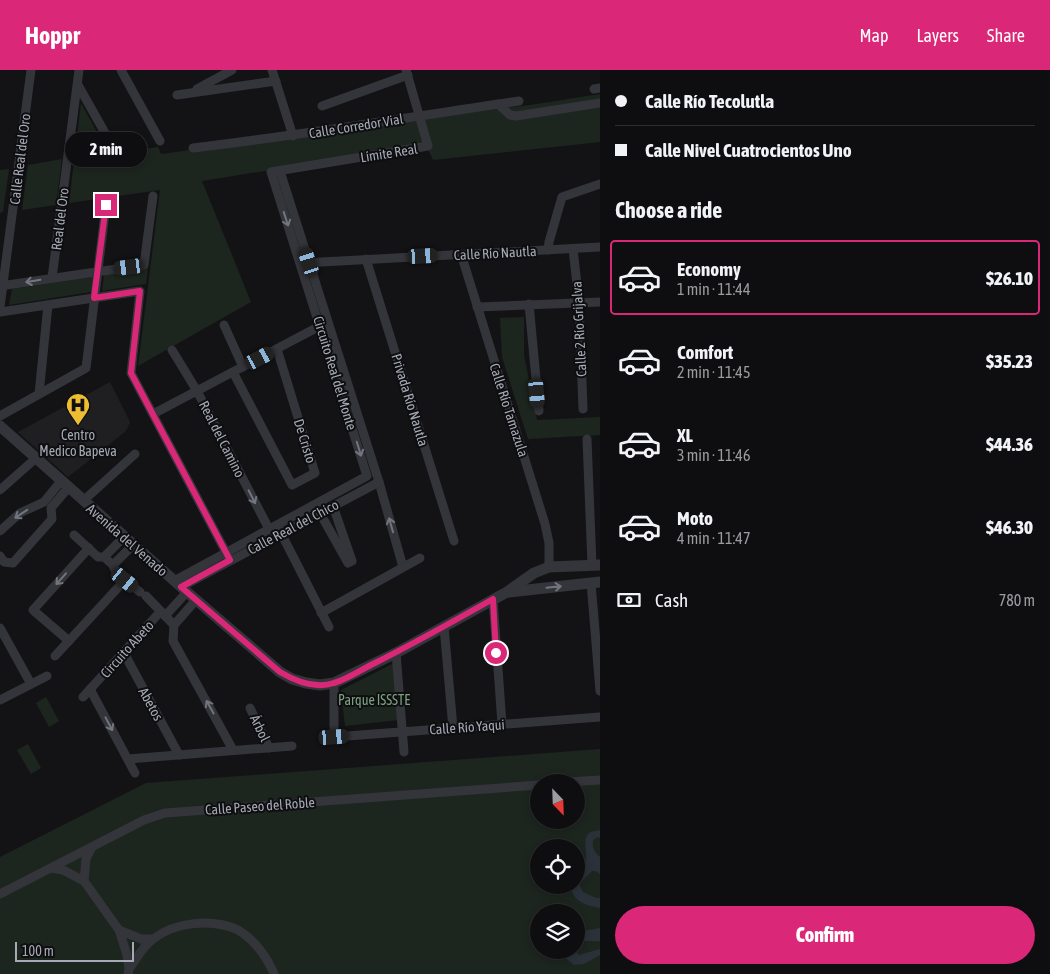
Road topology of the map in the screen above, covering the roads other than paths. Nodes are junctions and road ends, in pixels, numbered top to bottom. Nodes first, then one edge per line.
1 (32, 70) edge
2 (79, 70) edge
3 (121, 70) edge
4 (232, 70) edge
5 (272, 70) edge
6 (407, 73) edge
7 (276, 81) junction
8 (78, 85) junction
9 (192, 92) junction
10 (177, 95) dead end
11 (519, 101) dead end
12 (600, 103) edge
13 (498, 104) junction
14 (322, 106) dead end
15 (420, 115) junction
16 (293, 136) junction
17 (160, 142) dead end
18 (193, 148) dead end
19 (114, 149) dead end
20 (275, 172) joint
21 (600, 184) edge
22 (153, 196) dead end
23 (106, 205) dead end
24 (600, 247) edge
25 (573, 249) junction
26 (548, 250) junction
27 (461, 254) junction
28 (366, 259) junction
29 (304, 262) junction
30 (98, 271) junction
31 (52, 278) junction
32 (2, 286) edge
33 (94, 298) junction
34 (579, 302) junction
35 (600, 302) edge
36 (529, 304) junction
37 (48, 305) junction
38 (477, 306) junction
39 (0, 307) edge
40 (0, 312) edge
41 (224, 325) dead end
42 (320, 326) junction
43 (276, 349) junction
44 (172, 350) dead end
45 (243, 367) junction
46 (233, 372) junction
47 (197, 391) junction
48 (39, 394) junction
49 (583, 409) dead end
50 (539, 411) dead end
51 (153, 414) junction
52 (0, 416) edge
53 (1, 429) edge
54 (587, 438) dead end
55 (135, 454) dead end
56 (35, 459) junction
57 (378, 482) junction
58 (65, 485) junction
59 (0, 490) edge
60 (83, 501) junction
61 (48, 505) junction
62 (333, 506) junction
63 (320, 513) junction
64 (276, 529) junction
65 (0, 531) edge
66 (74, 535) dead end
67 (129, 541) junction
68 (454, 541) dead end
69 (89, 548) junction
70 (0, 556) edge
71 (228, 556) junction
72 (104, 557) junction
73 (420, 558) dead end
74 (113, 565) junction
75 (596, 565) edge
76 (403, 567) junction
77 (549, 567) junction
78 (125, 580) junction
79 (595, 582) edge
80 (184, 590) junction
81 (507, 592) junction
82 (493, 599) junction
83 (321, 613) junction
84 (162, 614) junction
85 (174, 626) junction
86 (329, 627) dead end
87 (444, 627) junction
88 (0, 628) edge
89 (69, 641) junction
90 (124, 653) junction
91 (396, 653) junction
92 (55, 656) dead end
93 (47, 676) dead end
94 (334, 683) junction
95 (30, 684) junction
96 (90, 689) junction
97 (600, 691) edge
98 (83, 697) dead end
99 (0, 700) edge
100 (250, 708) dead end
101 (600, 717) edge
102 (502, 724) junction
103 (453, 728) junction
104 (402, 732) junction
105 (292, 746) dead end
106 (269, 748) junction
107 (233, 750) junction
108 (404, 752) dead end
109 (179, 754) junction
110 (128, 758) junction
111 (135, 773) dead end
112 (600, 780) edge
113 (585, 781) edge
114 (530, 786) edge
115 (92, 847) junction
116 (51, 868) junction
117 (84, 882) junction
118 (0, 894) edge
119 (119, 930) junction
120 (152, 939) junction
121 (129, 972) edge
122 (274, 974) edge

1 - 32 street, Calle Real del Oro
2 - 8 street, Real del Oro
3 - 17 street
4 - 9 street
5 - 7 street
6 - 14 street
6 - 15 street, Límite Real
7 - 9 street
7 - 16 street
8 - 19 street
8 - 31 street, Real del Oro
9 - 10 street
11 - 13 street, Calle Corredor Vial
12 - 13 street
13 - 15 street, Calle Corredor Vial
15 - 16 street, Calle Corredor Vial
15 - 20 street, Límite Real
16 - 18 street, Calle Corredor Vial
20 - 29 street, Circuito Real del Monte
21 - 26 street
22 - 30 street
23 - 30 street
24 - 25 street, Calle Río Nautla
25 - 26 street, Calle Río Nautla
25 - 34 street, Calle 2 Río Grijalva
26 - 27 street, Calle Río Nautla
27 - 28 street, Calle Río Nautla
27 - 38 street, Calle Río Tamazula
28 - 29 street, Calle Río Nautla
28 - 68 street, Privada Río Nautla
29 - 42 street, Circuito Real del Monte
29 - 57 street, Circuito Real del Monte
30 - 31 street
30 - 33 street
31 -> 32 street
32 - 39 street, Calle Real del Oro
33 - 37 street
33 - 48 street
33 - 51 street
34 - 35 street
34 - 36 street
34 - 49 street, Calle 2 Río Grijalva
36 - 38 street
36 - 50 street
37 - 40 street
37 - 48 street
38 - 77 street, Calle Río Tamazula
41 - 45 street
42 - 43 street
42 -> 64 street, Circuito Real del Monte
43 - 45 street
43 - 46 street, De Cristo
44 - 47 street, Real del Camino
45 - 46 street
46 - 47 street
47 - 51 street
47 -> 64 street, Real del Camino
48 - 52 street
51 - 71 street
53 - 56 street, Avenida del Venado
54 - 75 street
55 - 60 street
56 - 58 street, Avenida del Venado
56 - 59 street
57 - 62 street, Calle Real del Chico
76 -> 57 street, Circuito Real del Monte
58 - 60 street, Avenida del Venado
58 - 61 street
60 - 67 street, Avenida del Venado
61 -> 65 street
61 - 70 street
62 - 63 street, Calle Real del Chico
62 - 63 street
63 - 64 street, Calle Real del Chico
64 - 71 street, Calle Real del Chico
64 - 71 street, Circuito Real del Monte
64 - 83 street
66 - 69 street
67 - 72 street
67 - 74 street
67 - 80 street, Avenida del Venado
69 - 72 street
69 -> 89 street
71 - 80 street, Calle Real del Chico
72 - 74 street
73 - 76 street
74 - 78 street
75 - 77 street
76 - 83 street
77 - 81 street
78 - 84 street
78 - 89 street
81 -> 79 street
79 - 97 street
80 - 84 street
80 - 85 street
80 - 94 street, Avenida del Venado
81 - 82 street
82 - 87 street
82 - 102 street
83 - 86 street
84 - 85 street, Circuito Abeto
84 - 90 street, Circuito Abeto
107 -> 85 street, Circuito Abeto
87 - 91 street
87 - 103 street
88 - 95 street
89 - 92 street
90 - 96 street, Circuito Abeto
90 - 109 street, Abetos
91 - 94 street
91 - 104 street
93 - 95 street
94 - 104 street, Calle Río Yaqui
95 - 99 street
96 - 98 street
96 -> 110 street, Circuito Abeto
100 - 106 street, Árbol
101 - 102 street, Calle Río Yaqui
102 - 103 street, Calle Río Yaqui
103 - 104 street, Calle Río Yaqui
104 - 108 street
105 - 106 street
106 - 107 street
107 - 109 street
109 - 110 street
110 - 111 street, Circuito Abeto
112 - 113 street
114 - 115 street, Calle Paseo del Roble
115 - 116 street, Calle Paseo del Roble
115 - 117 street
116 - 117 street
116 - 118 street, Calle Paseo del Roble
117 - 119 street
119 - 120 street
119 - 121 street
120 - 121 street
120 - 122 street

